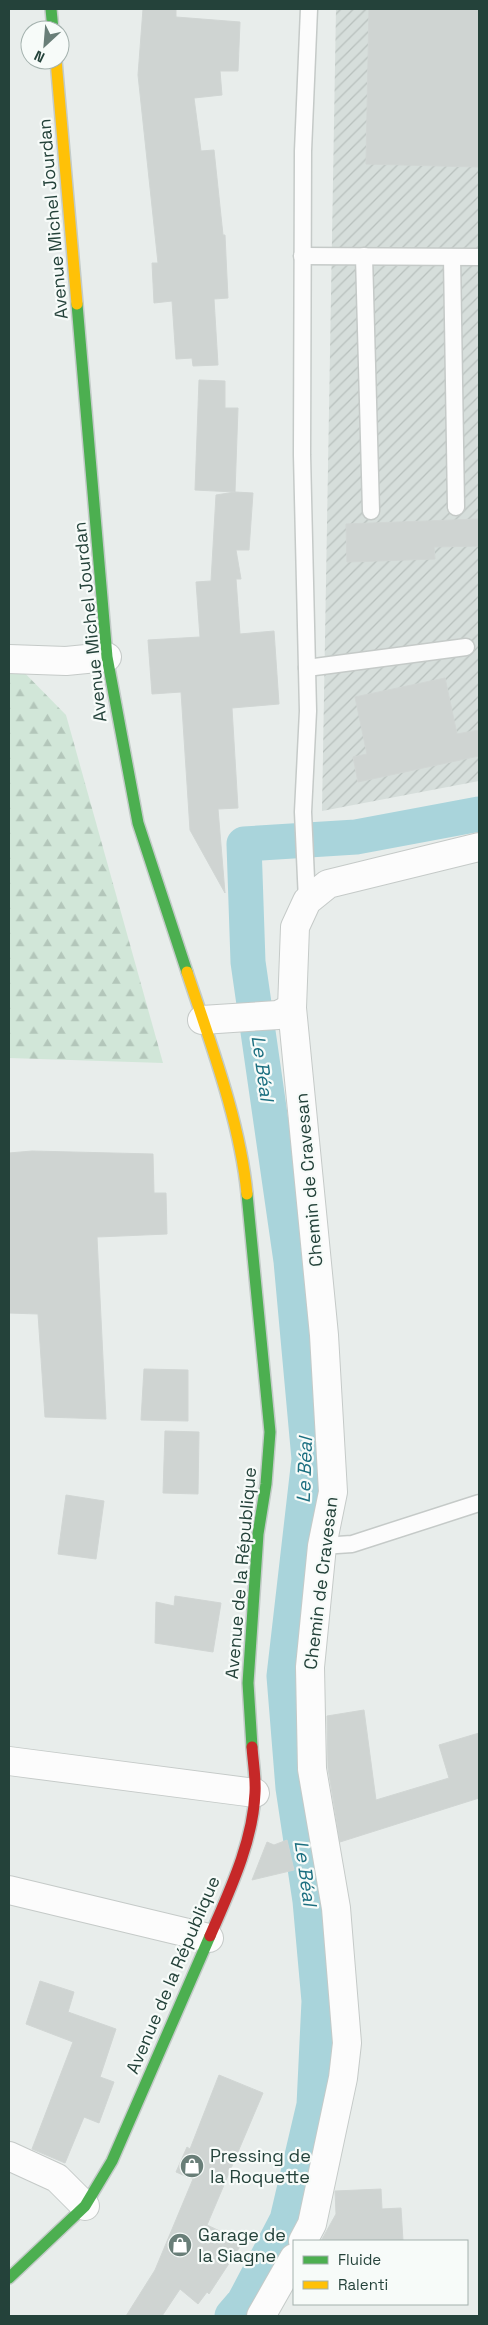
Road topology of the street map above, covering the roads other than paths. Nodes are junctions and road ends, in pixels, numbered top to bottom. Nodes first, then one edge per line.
1 (309, 9) edge
2 (57, 70) edge
3 (302, 256) junction
4 (364, 256) junction
5 (452, 256) junction
6 (479, 257) edge
7 (456, 507) dead end
8 (371, 511) dead end
9 (466, 647) dead end
10 (107, 658) junction
11 (9, 659) edge
12 (307, 668) junction
13 (479, 847) edge
14 (307, 901) junction
15 (285, 1012) junction
16 (202, 1020) junction
17 (244, 1164) joint
18 (479, 1503) edge
19 (322, 1546) junction
20 (9, 1761) edge
21 (255, 1793) junction
22 (9, 1890) edge
23 (208, 1938) junction
24 (9, 2156) edge
25 (85, 2206) junction
26 (304, 2240) edge
27 (293, 2260) edge
28 (9, 2278) edge
29 (261, 2316) edge

1 - 3 lane
2 - 10 main road, Avenue Michel Jourdan
3 - 4 lane
3 - 12 lane
4 - 5 lane
4 - 8 lane
5 - 6 lane
5 - 7 lane
9 - 12 lane
10 - 11 street
10 - 16 main road, Avenue Michel Jourdan
12 - 14 lane
13 - 14 street
14 - 15 street, Chemin de Cravesan
15 - 16 street
15 - 19 street, Chemin de Cravesan
16 - 17 main road, Avenue Michel Jourdan
17 - 21 main road, Avenue de la République
18 - 19 lane
19 - 26 street, Chemin de Cravesan
20 - 21 street
21 - 23 main road, Avenue de la République
22 - 23 street
23 - 25 main road, Avenue de la République
24 - 25 street
25 - 28 main road, Avenue de la République
27 - 29 street

